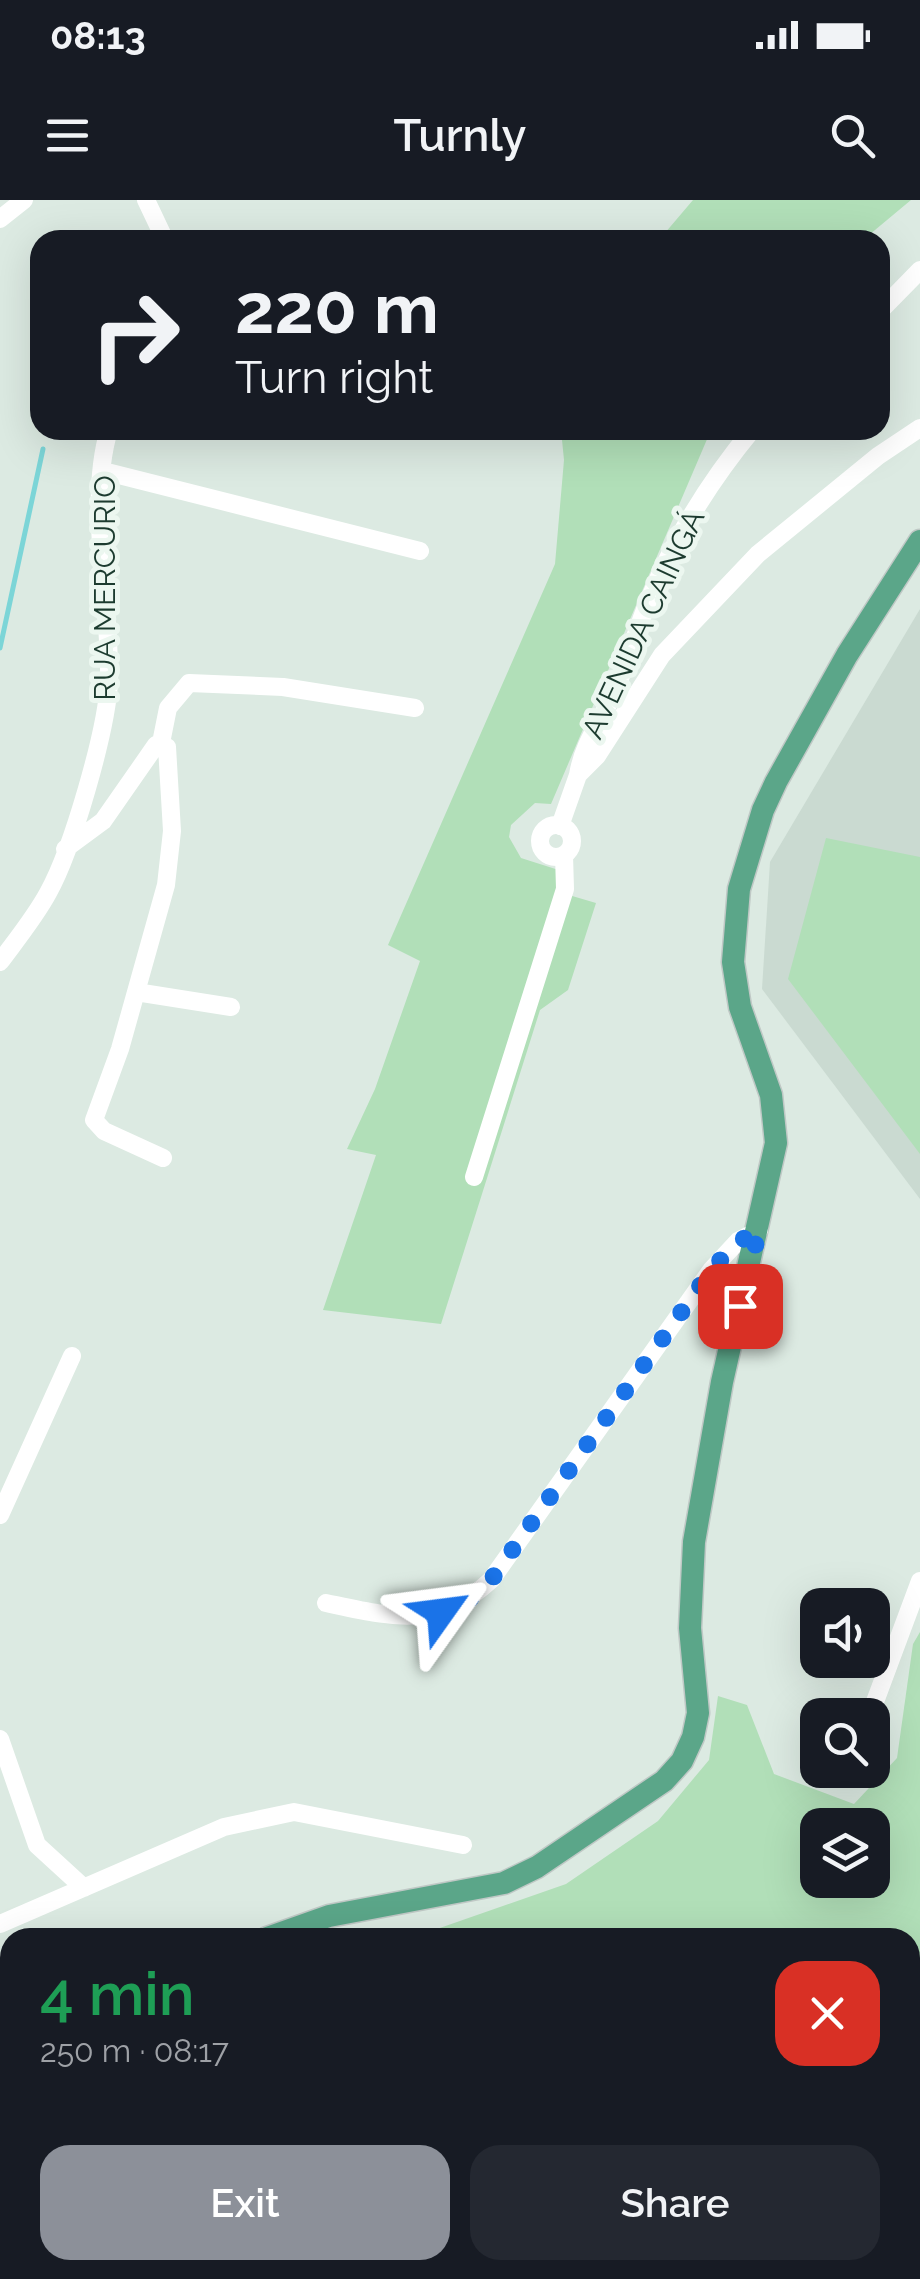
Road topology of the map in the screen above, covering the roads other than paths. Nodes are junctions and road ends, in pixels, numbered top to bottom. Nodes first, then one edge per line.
1 (24, 200) edge
2 (146, 200) edge
3 (0, 219) edge
4 (160, 230) edge
5 (920, 270) edge
6 (890, 301) edge
7 (920, 428) edge
8 (108, 440) edge
9 (744, 440) edge
10 (103, 472) junction
11 (920, 541) edge
12 (420, 550) dead end
13 (415, 708) dead end
14 (161, 742) junction
15 (578, 775) junction
16 (66, 849) junction
17 (0, 962) edge
18 (136, 992) junction
19 (231, 1007) dead end
20 (164, 1158) dead end
21 (474, 1176) dead end
22 (759, 1230) junction
23 (72, 1356) dead end
24 (0, 1515) edge
25 (920, 1581) edge
26 (326, 1604) dead end
27 (876, 1698) edge
28 (0, 1739) edge
29 (463, 1845) dead end
30 (84, 1888) junction
31 (0, 1924) edge
32 (295, 1928) edge

1 - 3 street
2 - 4 street
5 - 6 street
7 - 15 street
8 - 10 street, RUA MERCURIO
9 - 15 street, AVENIDA CAINGÁ
10 - 12 street
10 - 16 street, RUA MERCURIO
11 - 22 main road
13 - 14 street
14 - 16 street
14 - 18 street
15 - 21 street, AVENIDA CAINGÁ
16 - 17 street, RUA MERCURIO
18 - 19 street
18 - 20 street
22 - 26 street
22 - 32 main road
23 - 24 street
25 - 27 street
28 - 30 street
29 - 30 street
30 - 31 street

